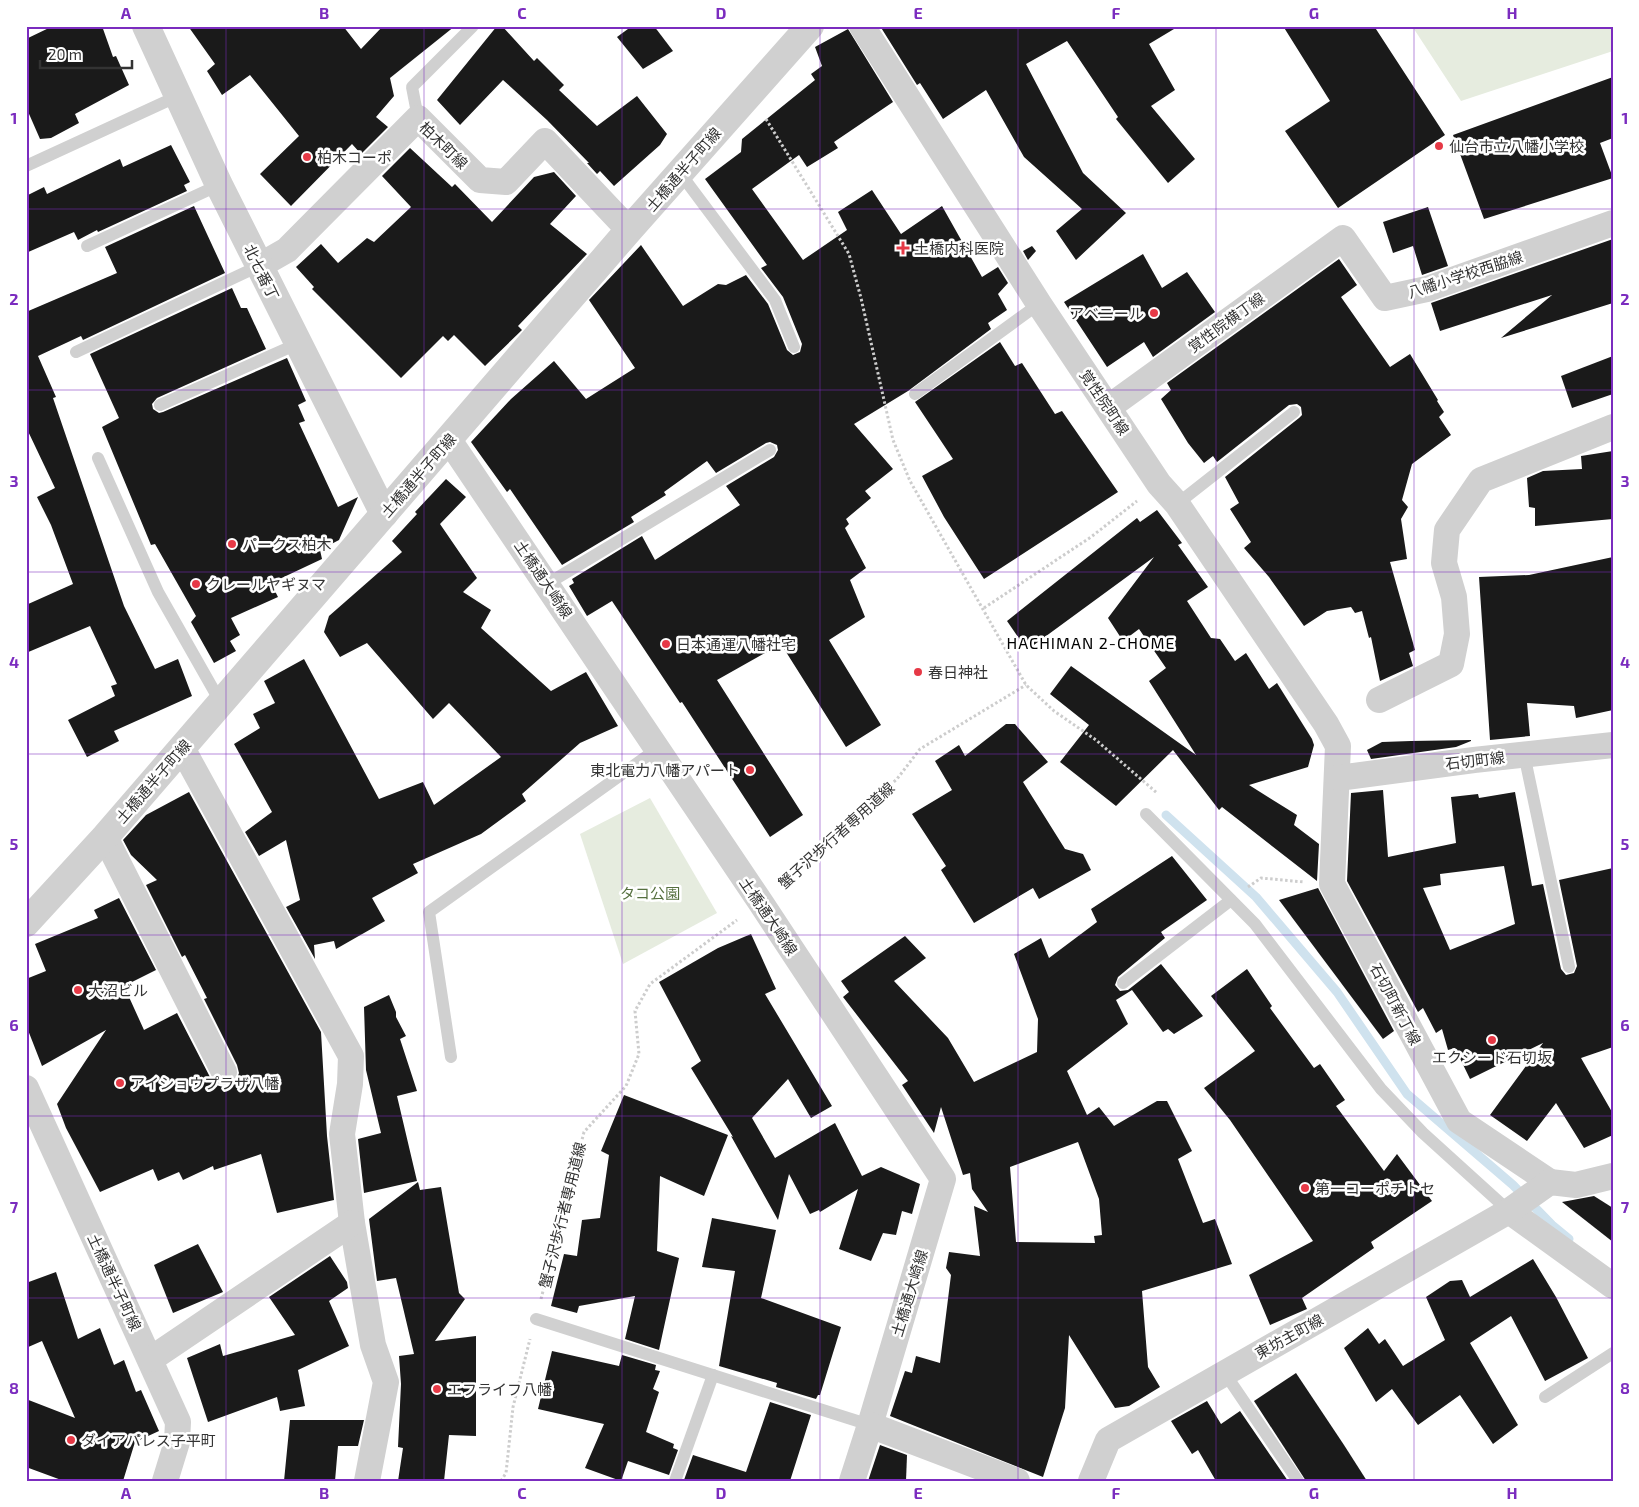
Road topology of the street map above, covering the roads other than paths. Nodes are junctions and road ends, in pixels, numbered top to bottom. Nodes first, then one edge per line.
1 (473, 26) edge
2 (810, 26) edge
3 (862, 26) edge
4 (148, 27) edge
5 (178, 96) junction
6 (418, 118) junction
7 (26, 166) edge
8 (680, 173) junction
9 (219, 185) junction
10 (1613, 223) edge
11 (629, 230) junction
12 (1343, 238) joint
13 (87, 246) dead end
14 (259, 266) junction
15 (1039, 304) junction
16 (297, 344) junction
17 (794, 346) dead end
18 (76, 352) dead end
19 (915, 394) dead end
20 (160, 405) dead end
21 (1109, 407) junction
22 (1294, 412) dead end
23 (1613, 427) edge
24 (449, 440) junction
25 (770, 450) dead end
26 (98, 458) dead end
27 (1177, 504) junction
28 (384, 514) junction
29 (547, 584) junction
30 (1379, 700) dead end
31 (221, 703) junction
32 (1613, 745) edge
33 (182, 748) junction
34 (657, 749) junction
35 (1524, 754) junction
36 (1338, 778) junction
37 (1146, 814) dead end
38 (105, 837) junction
39 (1231, 900) junction
40 (26, 923) edge
41 (1569, 967) dead end
42 (1123, 983) dead end
43 (451, 1057) dead end
44 (224, 1072) dead end
45 (26, 1088) edge
46 (1613, 1176) edge
47 (1544, 1187) junction
48 (1512, 1209) junction
49 (352, 1222) junction
50 (1613, 1286) edge
51 (536, 1319) road end
52 (1613, 1353) edge
53 (151, 1359) junction
54 (1224, 1372) junction
55 (712, 1375) junction
56 (1545, 1397) dead end
57 (870, 1425) junction
58 (165, 1481) edge
59 (367, 1481) edge
60 (675, 1481) edge
61 (852, 1481) edge
62 (1017, 1481) edge
63 (1091, 1481) edge
64 (1298, 1481) edge

1 - 6 lane
2 - 8 street, 土橋通半子町線
3 - 15 street, 覚性院町線
4 - 5 street, 北七番丁
5 - 7 lane
5 - 9 street, 北七番丁
6 - 11 street, 柏木町線
6 - 14 street, 柏木町線
8 - 11 street, 土橋通半子町線
8 - 17 lane
9 - 13 lane
9 - 14 street, 北七番丁
10 - 12 street, 八幡小学校西脇線
11 - 24 street, 土橋通半子町線
12 - 21 street, 覚性院横丁線
14 - 16 street, 北七番丁
14 - 18 lane
15 - 19 lane
15 - 21 street, 覚性院町線
16 - 20 lane
16 - 28 street, 北七番丁
21 - 27 street, 覚性院町線
22 - 27 lane
23 - 30 street
24 - 28 street, 土橋通半子町線
24 - 29 street, 土橋通大崎線
25 - 29 lane
26 - 31 lane
27 - 36 street, 覚性院町線
28 - 31 street, 土橋通半子町線
29 - 34 street, 土橋通大崎線
31 - 33 street, 土橋通半子町線
32 - 35 street, 石切町線
33 - 38 street, 土橋通半子町線
33 - 49 street
34 - 43 lane
34 - 57 street, 土橋通大崎線
35 - 36 street, 石切町線
35 - 41 lane
36 - 47 street, 石切町新丁線
37 - 39 lane
38 - 40 street, 土橋通半子町線
38 - 44 street
39 - 42 lane
39 - 48 lane
45 - 53 street, 土橋通半子町線
46 - 47 street
47 - 48 street, 東坊主町線
48 - 50 street
48 - 54 street, 東坊主町線
49 - 53 street
49 - 59 street
51 - 55 lane
52 - 56 lane
53 - 58 street, 土橋通半子町線
54 - 63 street, 東坊主町線
54 - 64 lane
55 - 57 lane
55 - 60 lane
57 - 61 street
57 - 62 street

